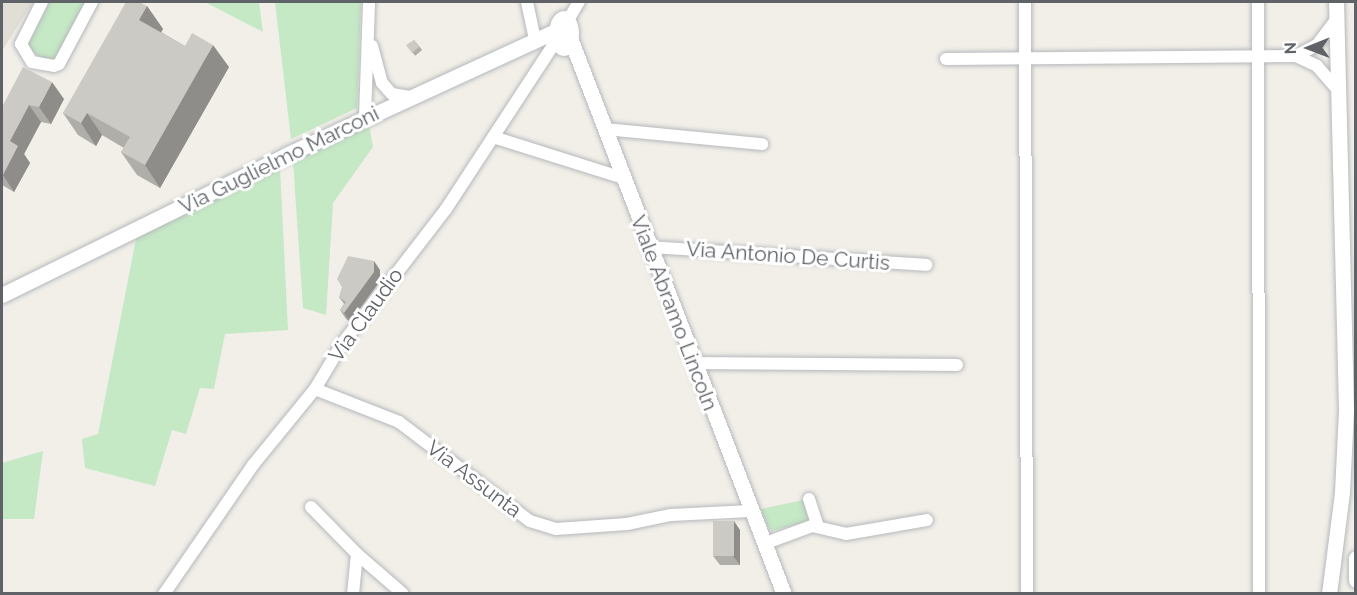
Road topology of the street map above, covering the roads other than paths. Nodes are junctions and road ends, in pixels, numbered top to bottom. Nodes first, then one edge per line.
1 (42, 2) edge
2 (92, 2) edge
3 (369, 2) edge
4 (527, 2) edge
5 (579, 2) edge
6 (1025, 2) edge
7 (1258, 2) edge
8 (1336, 2) edge
9 (1336, 19) junction
10 (368, 26) junction
11 (564, 28) junction
12 (535, 40) junction
13 (1258, 56) junction
14 (1296, 56) junction
15 (1025, 58) junction
16 (946, 59) dead end
17 (1337, 89) junction
18 (410, 97) junction
19 (365, 118) junction
20 (604, 129) junction
21 (493, 137) junction
22 (762, 144) dead end
23 (623, 178) junction
24 (650, 247) junction
25 (926, 265) dead end
26 (2, 295) edge
27 (694, 363) junction
28 (957, 365) dead end
29 (315, 389) junction
30 (809, 499) dead end
31 (311, 507) dead end
32 (750, 511) junction
33 (927, 520) dead end
34 (818, 526) junction
35 (766, 543) junction
36 (357, 554) junction
37 (1356, 558) edge
38 (1356, 580) edge
39 (402, 593) edge
40 (164, 594) edge
41 (353, 594) edge
42 (784, 594) edge
43 (1027, 594) edge
44 (1259, 594) edge
45 (1329, 594) edge

1 - 2 street
3 - 10 street
4 - 12 street
5 - 11 street, Via Claudio
6 - 15 street
7 - 13 street
8 - 9 street
9 - 14 street
9 - 17 street
10 - 18 street
10 - 19 street
11 - 12 street, Via Guglielmo Marconi
11 - 20 street, Viale Abramo Lincoln
11 - 21 street, Via Claudio
12 - 18 street, Via Guglielmo Marconi
13 - 14 street
13 - 15 street
13 - 44 street
14 - 17 street
15 - 16 street
15 - 43 street
17 - 45 street
18 - 19 street, Via Guglielmo Marconi
19 - 26 street, Via Guglielmo Marconi
20 - 22 street
20 - 23 street, Viale Abramo Lincoln
21 - 23 street
21 - 29 street, Via Claudio
23 - 24 street, Viale Abramo Lincoln
24 - 25 street, Via Antonio De Curtis
24 - 27 street, Viale Abramo Lincoln
27 - 28 street
27 - 32 street, Viale Abramo Lincoln
29 - 32 street, Via Assunta
29 - 40 street, Via Claudio
30 - 34 street
31 - 36 street
32 - 35 street, Viale Abramo Lincoln
33 - 34 street
34 - 35 street
35 - 42 street, Viale Abramo Lincoln
36 - 39 street
36 - 41 street
37 - 38 street

